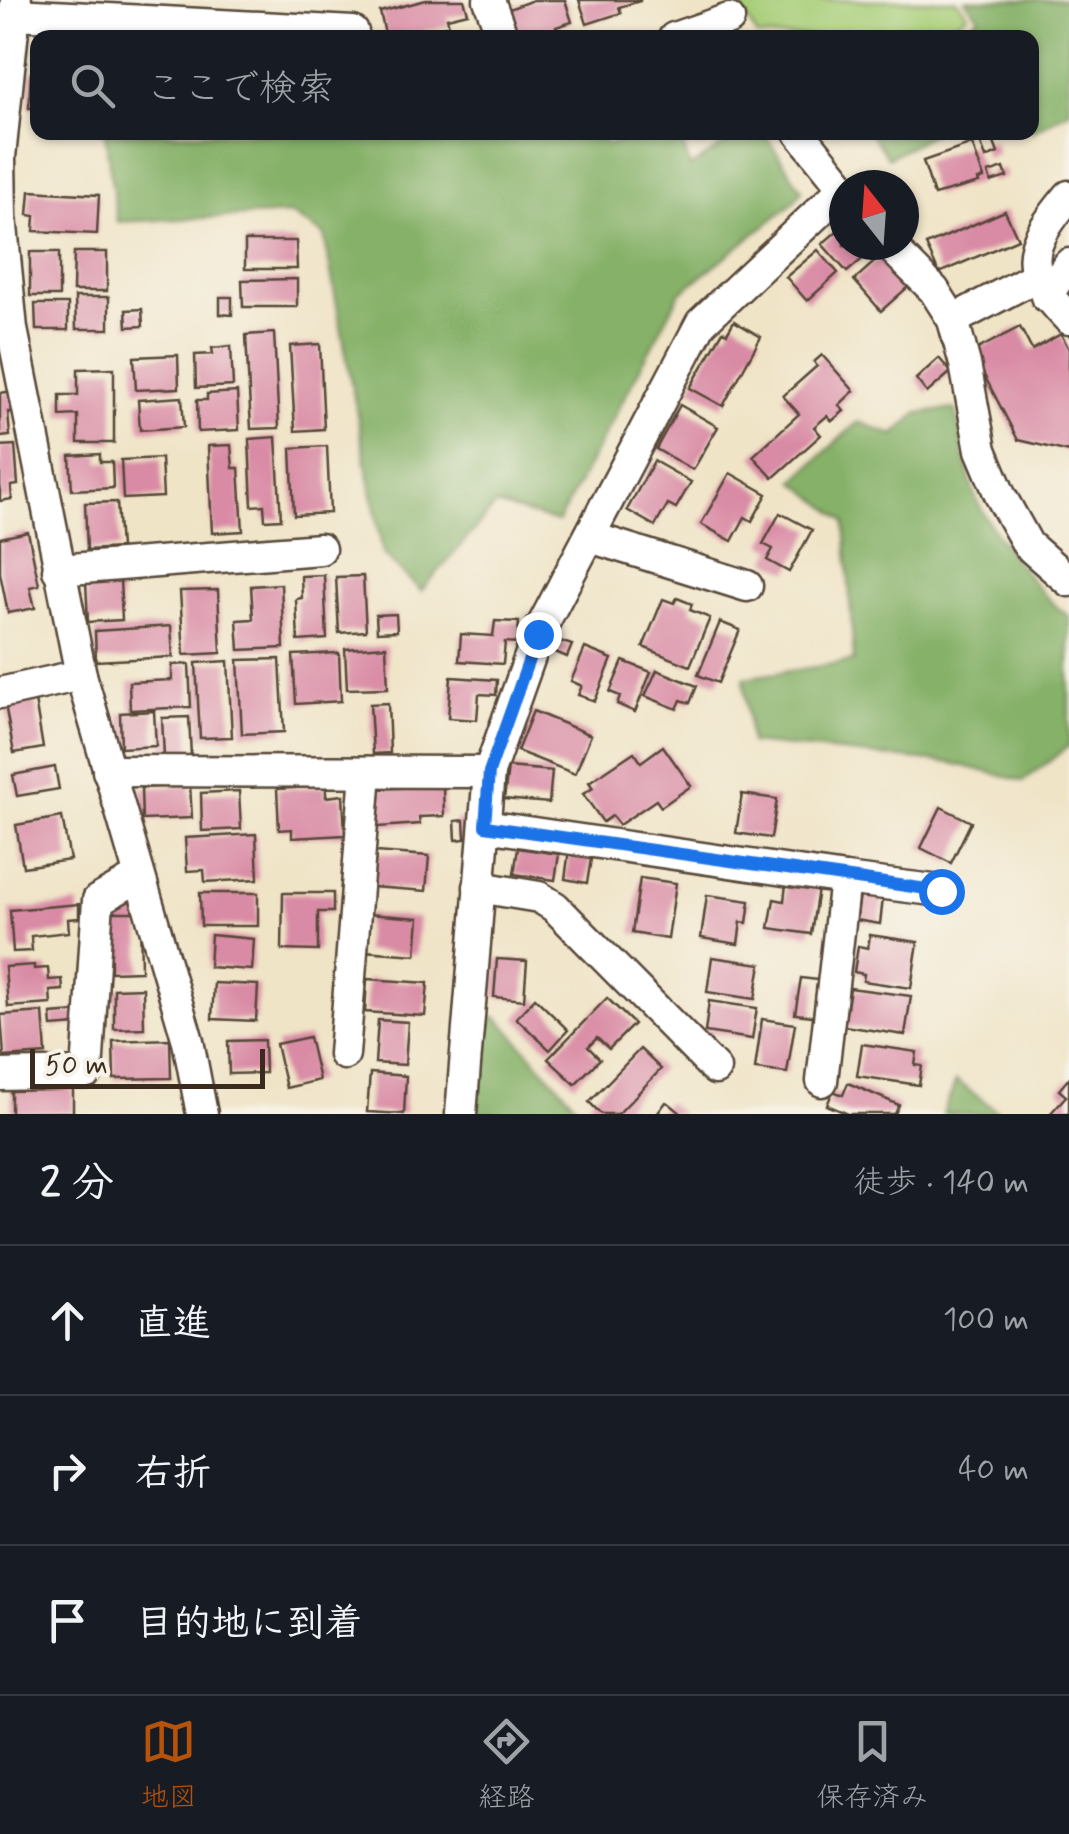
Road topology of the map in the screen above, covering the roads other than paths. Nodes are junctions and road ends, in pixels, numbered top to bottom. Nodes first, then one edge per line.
1 (490, 0) edge
2 (16, 7) edge
3 (728, 19) edge
4 (326, 30) edge
5 (500, 30) edge
6 (697, 30) edge
7 (806, 140) edge
8 (830, 170) edge
9 (1069, 196) edge
10 (829, 202) edge
11 (1, 216) edge
12 (904, 260) edge
13 (1069, 264) edge
14 (1041, 286) junction
15 (1069, 319) edge
16 (953, 320) junction
17 (590, 536) junction
18 (320, 549) dead end
19 (58, 570) junction
20 (1069, 581) edge
21 (746, 586) dead end
22 (81, 676) junction
23 (0, 693) edge
24 (108, 771) junction
25 (366, 772) junction
26 (489, 772) junction
27 (485, 826) junction
28 (139, 877) junction
29 (845, 879) junction
30 (479, 887) junction
31 (941, 891) dead end
32 (344, 1054) dead end
33 (715, 1070) dead end
34 (0, 1075) edge
35 (822, 1082) dead end
36 (202, 1114) edge
37 (461, 1114) edge

1 - 5 street
2 - 4 street
2 - 11 street
3 - 6 street
7 - 8 street
9 - 14 street
10 - 17 street
11 - 19 street
12 - 16 street
13 - 14 street
14 - 15 street
14 - 16 street
16 - 20 street
17 - 21 street
17 - 26 street
18 - 19 street
19 - 22 street
22 - 23 street
22 - 24 street
24 - 25 street
24 - 28 street
25 - 26 street
25 - 32 street
26 - 27 street
27 - 29 street
27 - 30 street
28 - 34 street
28 - 36 street
29 - 31 street
29 - 35 street
30 - 33 street
30 - 37 street

